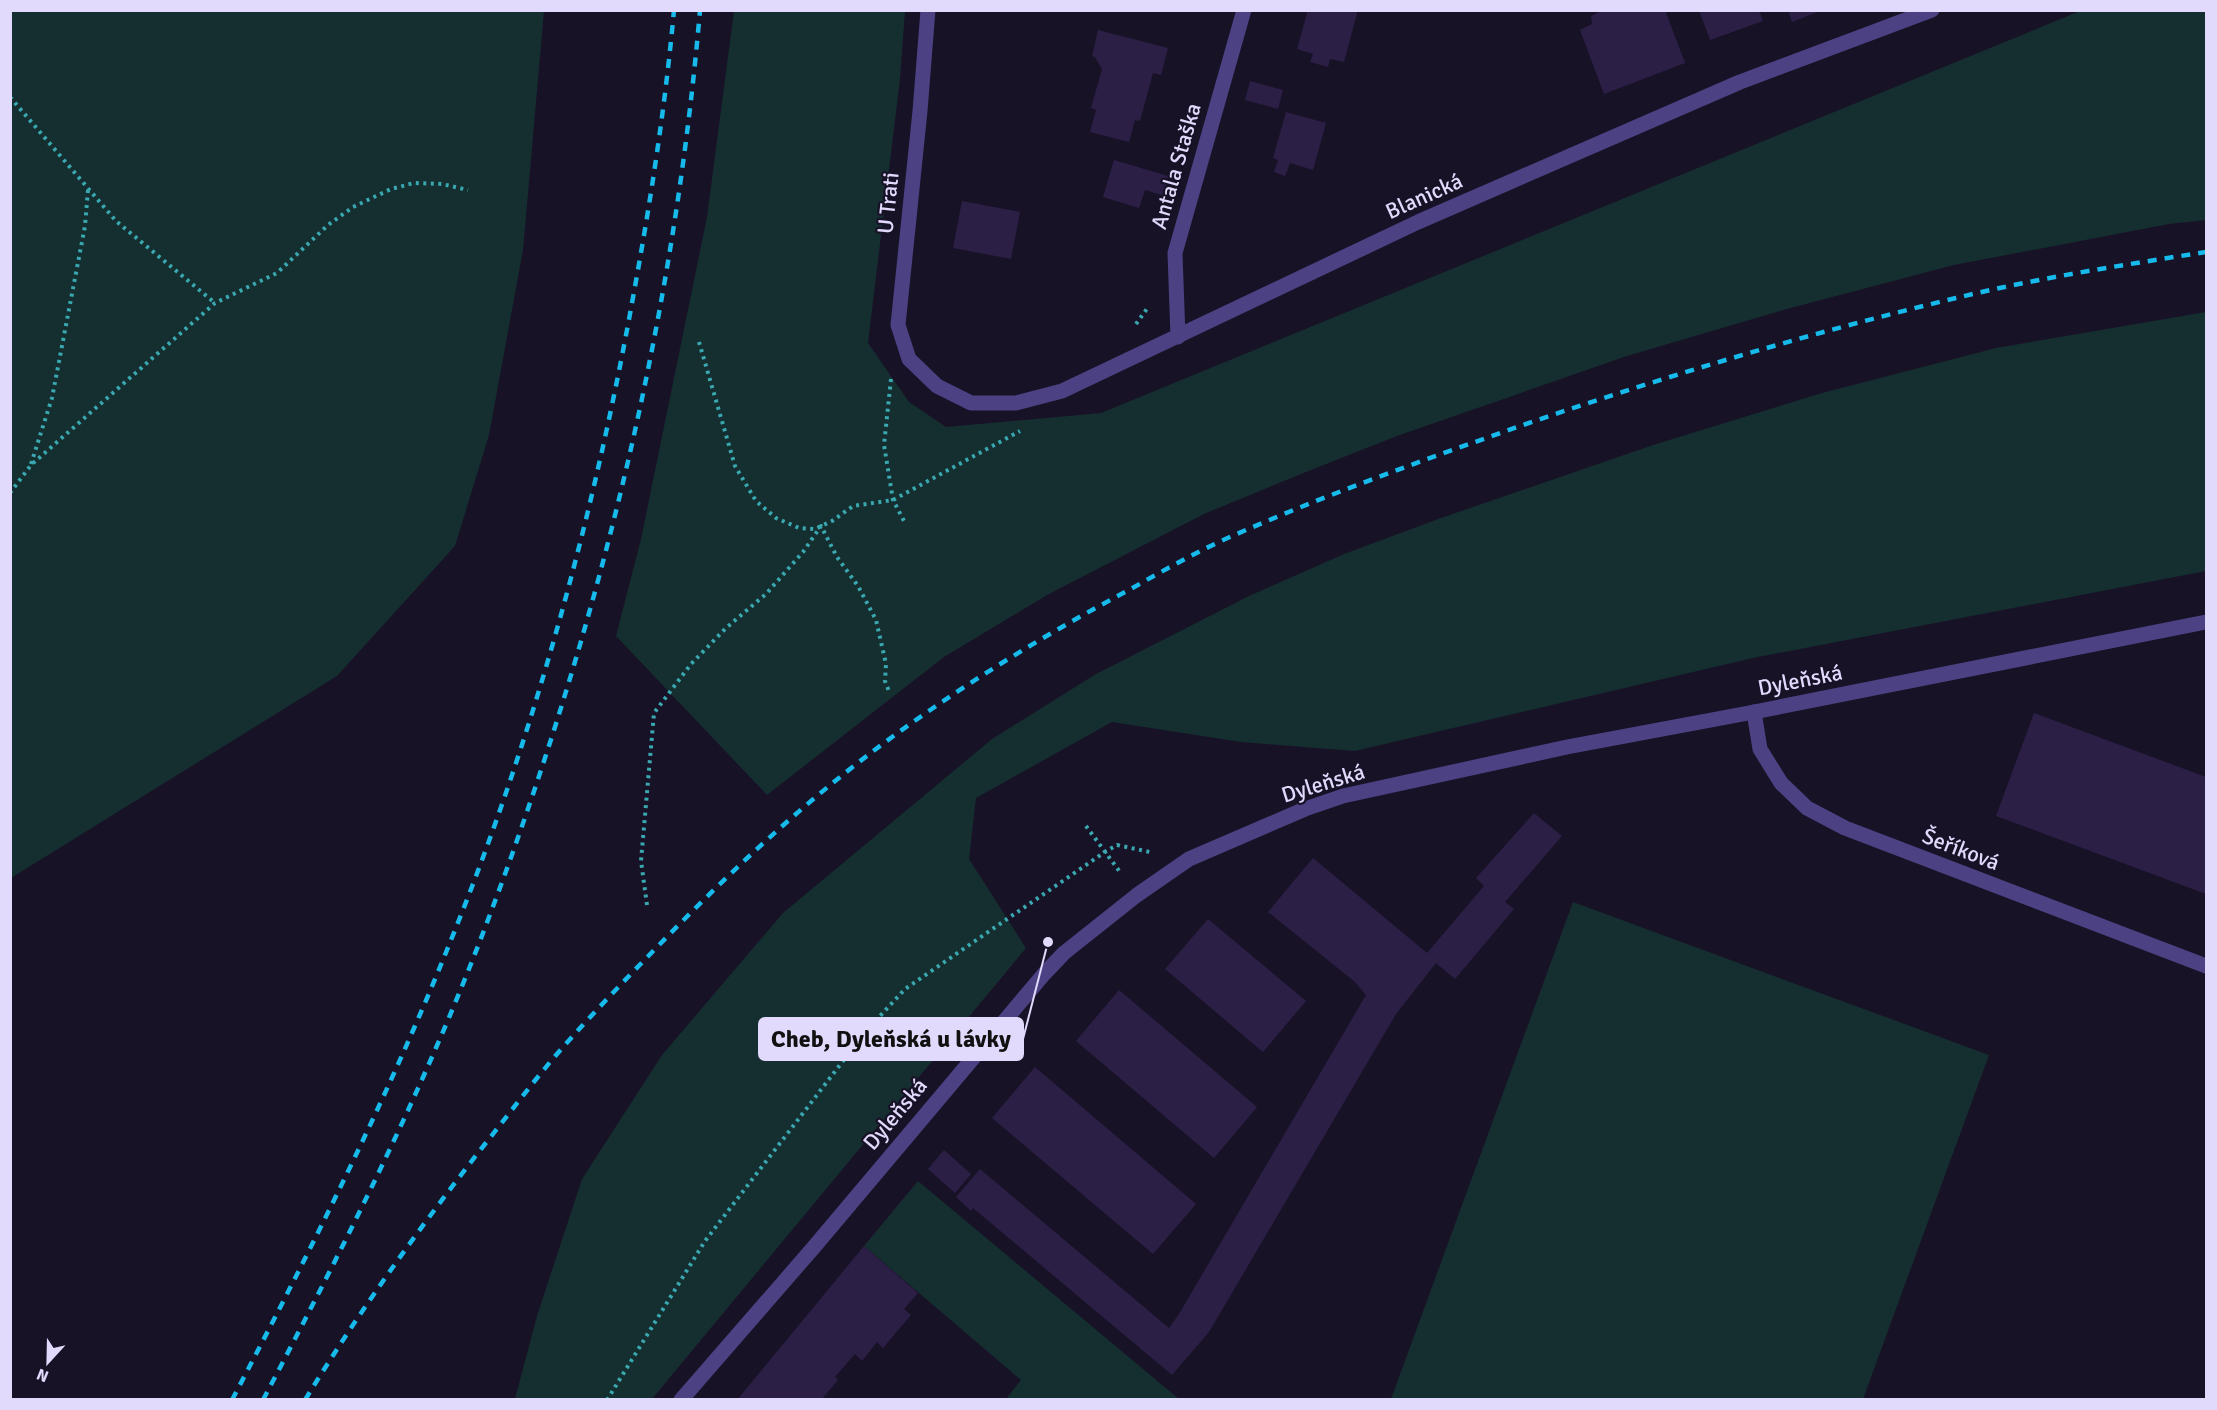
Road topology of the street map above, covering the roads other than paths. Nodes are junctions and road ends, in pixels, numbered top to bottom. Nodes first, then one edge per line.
1 (928, 10) edge
2 (1244, 10) edge
3 (1932, 10) edge
4 (1178, 337) junction
5 (937, 386) joint
6 (2206, 622) edge
7 (1754, 712) junction
8 (2206, 966) edge
9 (681, 1400) edge

1 - 5 street, U Trati
2 - 4 street, Antala Staška
3 - 4 street, Blanická
4 - 5 street, Blanická
6 - 7 street, Dyleňská
7 - 8 street, Šeříková
7 - 9 street, Dyleňská

